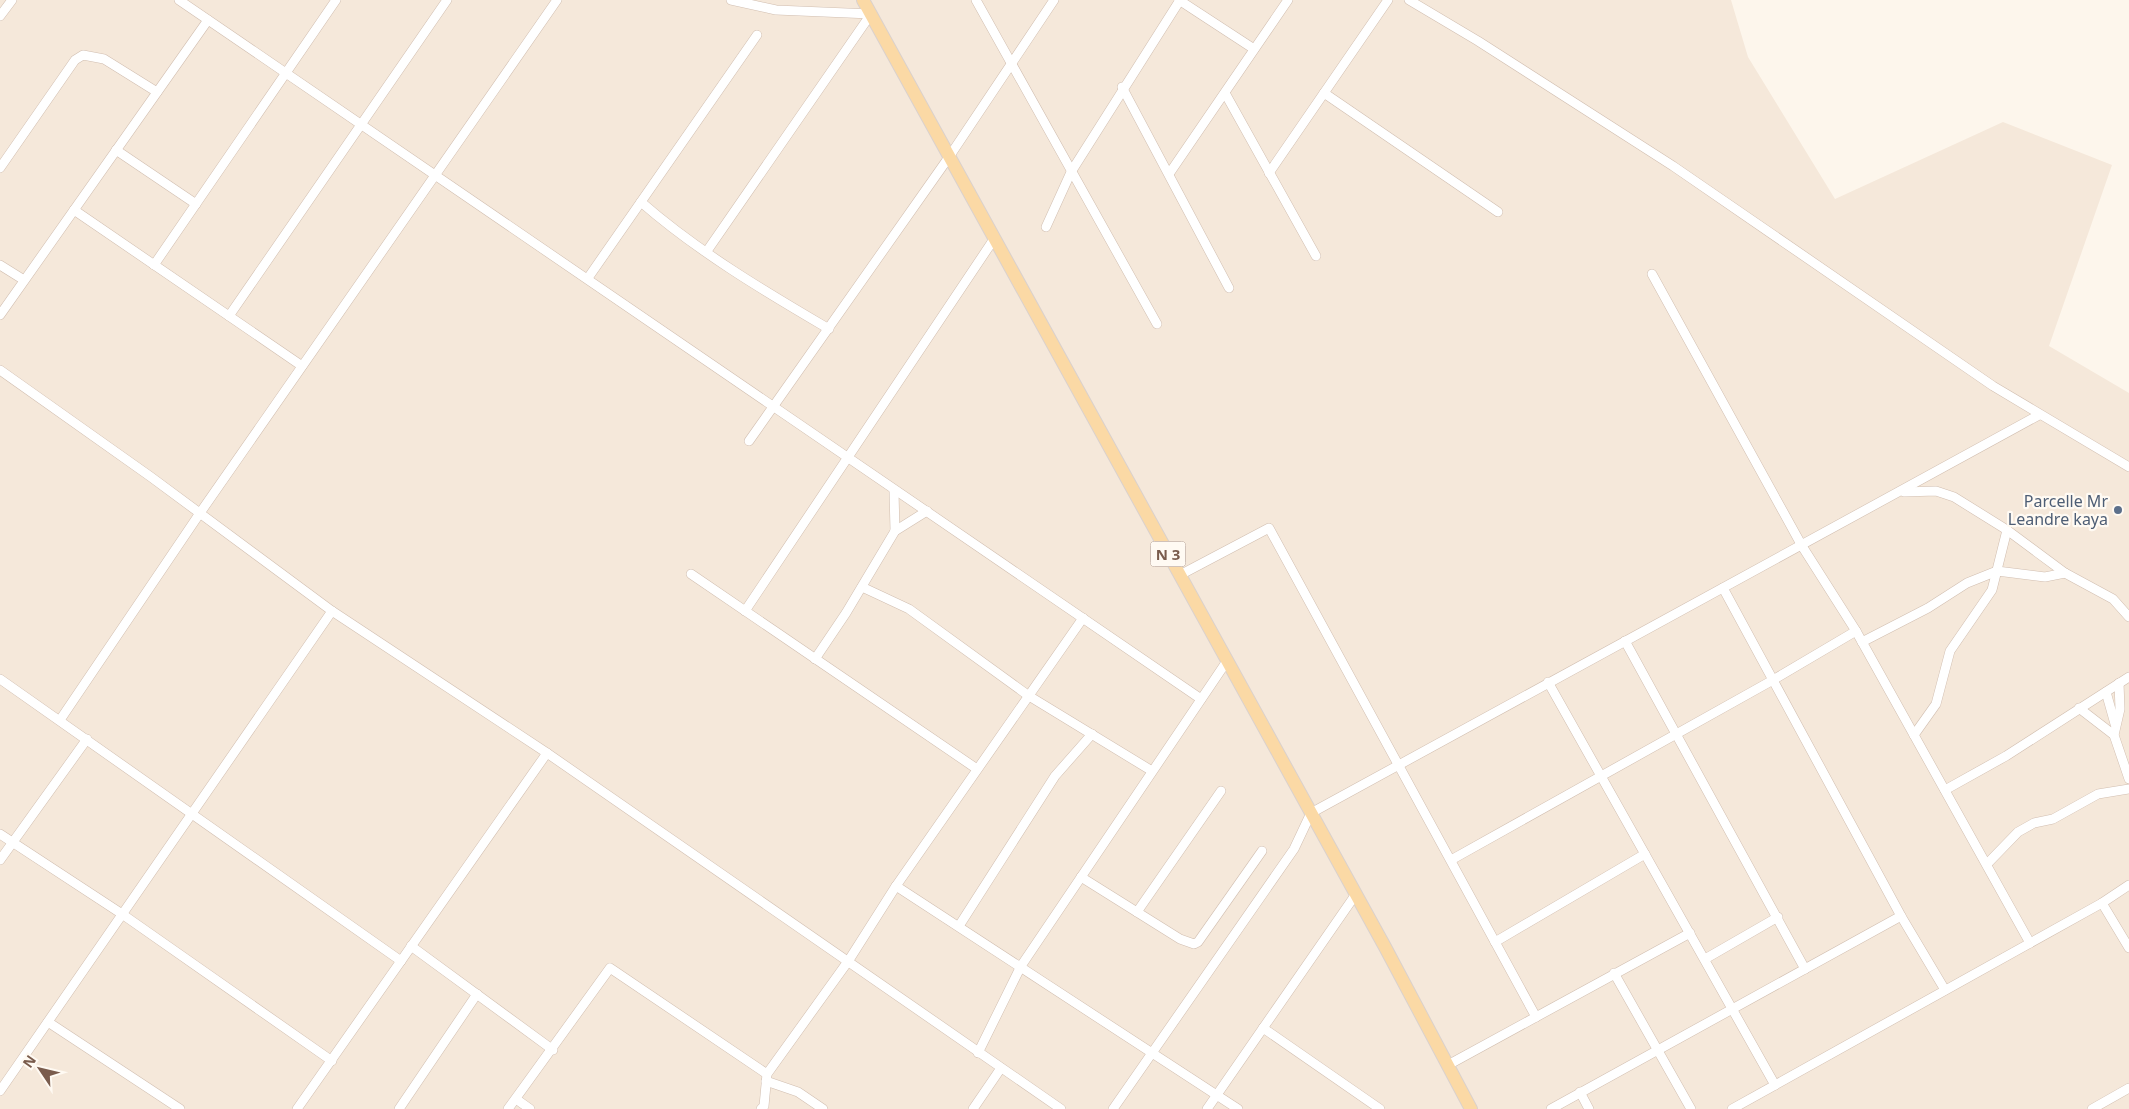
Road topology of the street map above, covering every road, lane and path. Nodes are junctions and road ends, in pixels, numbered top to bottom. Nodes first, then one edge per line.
1 (179, 0) edge
2 (336, 0) edge
3 (447, 0) edge
4 (557, 0) edge
5 (731, 0) edge
6 (863, 0) edge
7 (976, 0) edge
8 (1054, 0) edge
9 (1180, 0) edge
10 (1288, 0) edge
11 (1388, 0) edge
12 (1409, 0) edge
13 (6, 4) edge
14 (871, 14) junction
15 (0, 16) edge
16 (208, 20) junction
17 (758, 35) dead end
18 (1254, 49) junction
19 (1011, 67) junction
20 (286, 73) junction
21 (1122, 88) junction
22 (157, 92) junction
23 (1225, 93) junction
24 (1324, 93) junction
25 (360, 124) junction
26 (116, 150) junction
27 (950, 157) junction
28 (0, 168) edge
29 (1071, 172) junction
30 (1270, 173) junction
31 (436, 174) junction
32 (1169, 174) junction
33 (641, 202) junction
34 (196, 204) junction
35 (74, 210) junction
36 (1498, 212) dead end
37 (1046, 227) dead end
38 (994, 239) junction
39 (707, 251) junction
40 (1316, 256) dead end
41 (0, 265) edge
42 (154, 265) junction
43 (1652, 274) dead end
44 (588, 278) junction
45 (24, 280) junction
46 (1228, 288) dead end
47 (0, 315) edge
48 (229, 316) junction
49 (1157, 324) dead end
50 (828, 329) junction
51 (302, 366) junction
52 (0, 370) edge
53 (774, 406) junction
54 (2039, 415) junction
55 (748, 441) dead end
56 (848, 457) junction
57 (2129, 467) edge
58 (894, 491) junction
59 (1900, 492) junction
60 (926, 511) junction
61 (200, 513) junction
62 (2007, 530) junction
63 (895, 531) junction
64 (1802, 546) junction
65 (1997, 571) junction
66 (2065, 573) junction
67 (691, 574) dead end
68 (1180, 575) junction
69 (862, 587) junction
70 (1724, 588) junction
71 (332, 611) junction
72 (745, 611) junction
73 (2129, 617) edge
74 (1083, 618) junction
75 (1856, 631) junction
76 (1625, 641) junction
77 (1862, 642) junction
78 (815, 659) junction
79 (1227, 660) junction
80 (2129, 677) edge
81 (0, 679) edge
82 (1773, 680) junction
83 (1548, 682) junction
84 (2120, 683) junction
85 (2106, 692) junction
86 (1029, 696) junction
87 (1201, 699) junction
88 (2079, 708) junction
89 (60, 720) junction
90 (2115, 725) junction
91 (1677, 733) junction
92 (1092, 734) junction
93 (1914, 735) junction
94 (2114, 735) junction
95 (87, 739) junction
96 (547, 753) junction
97 (1399, 764) junction
98 (977, 769) junction
99 (1152, 771) junction
100 (1600, 775) junction
101 (2129, 779) edge
102 (2129, 789) edge
103 (1945, 790) junction
104 (1221, 791) dead end
105 (1311, 812) junction
106 (192, 813) junction
107 (0, 834) edge
108 (12, 842) junction
109 (1262, 851) dead end
110 (1644, 854) junction
111 (0, 860) edge
112 (1451, 860) junction
113 (1987, 864) junction
114 (1081, 877) junction
115 (2129, 885) edge
116 (896, 886) junction
117 (1356, 894) junction
118 (2102, 903) junction
119 (1136, 912) junction
120 (122, 914) junction
121 (1901, 916) junction
122 (1778, 917) junction
123 (959, 926) junction
124 (1690, 933) junction
125 (1495, 942) junction
126 (2030, 943) junction
127 (411, 946) junction
128 (2129, 948) edge
129 (1705, 959) junction
130 (849, 960) junction
131 (401, 961) junction
132 (1020, 966) junction
133 (1806, 969) junction
134 (1614, 973) junction
135 (1945, 990) junction
136 (477, 994) junction
137 (1733, 1010) junction
138 (1536, 1017) junction
139 (48, 1022) junction
140 (1263, 1028) junction
141 (553, 1050) junction
142 (1658, 1050) junction
143 (1151, 1051) junction
144 (978, 1053) junction
145 (332, 1061) junction
146 (1448, 1066) junction
147 (1002, 1068) junction
148 (767, 1077) junction
149 (1775, 1085) junction
150 (2129, 1088) edge
151 (0, 1091) edge
152 (1580, 1092) junction
153 (1217, 1094) junction
154 (516, 1099) junction
155 (180, 1109) edge
156 (296, 1109) edge
157 (399, 1109) edge
158 (508, 1109) edge
159 (530, 1109) edge
160 (762, 1109) edge
161 (823, 1109) edge
162 (973, 1109) edge
163 (1061, 1109) edge
164 (1112, 1109) edge
165 (1207, 1109) edge
166 (1238, 1109) edge
167 (1380, 1109) edge
168 (1471, 1109) edge
169 (1551, 1109) edge
170 (1589, 1109) edge
171 (1690, 1109) edge
172 (1732, 1109) edge
173 (2092, 1109) edge

1 - 16 street
2 - 20 street
3 - 25 street
4 - 31 street
5 - 14 street
6 - 14 main road, N 3
7 - 19 street
8 - 19 street
9 - 18 street
9 - 21 street
10 - 18 street
11 - 24 street
12 - 54 street
13 - 15 street
14 - 27 main road, N 3
14 - 39 street
16 - 20 street
16 - 22 street
17 - 33 street
18 - 23 street
19 - 27 street
19 - 29 street
20 - 25 street
20 - 34 street
21 - 29 street
21 - 32 street
22 - 26 street
22 - 28 street
23 - 30 street
23 - 32 street
24 - 30 street
24 - 36 street
25 - 31 street
25 - 48 street
26 - 34 street
26 - 35 street
27 - 38 main road, N 3
27 - 50 street
29 - 37 street
29 - 49 street
30 - 40 street
31 - 44 street
31 - 51 street
32 - 46 street
33 - 39 street
33 - 44 street
34 - 42 street
35 - 42 street
35 - 45 street
38 - 56 street
38 - 68 main road, N 3
39 - 50 street
41 - 45 street
42 - 48 street
43 - 64 street
44 - 53 street
45 - 47 street
48 - 51 street
50 - 53 street
51 - 61 street
52 - 61 street
53 - 55 street
53 - 56 street
54 - 57 street
54 - 59 street
56 - 58 street
56 - 72 street
58 - 60 street
58 - 63 street
59 - 62 street
59 - 64 street
60 - 63 street
60 - 74 street
61 - 71 street
61 - 89 street
62 - 65 street
62 - 66 street
63 - 69 street
64 - 70 street
64 - 75 street
65 - 66 street
65 - 77 street
65 - 93 street
66 - 73 street
67 - 72 street
68 - 79 main road, N 3
68 - 97 street
69 - 78 street
69 - 86 street
70 - 76 street
70 - 82 street
71 - 96 street
71 - 106 street
72 - 78 street
74 - 86 street
74 - 87 street
75 - 77 street
75 - 82 street
76 - 83 street
76 - 91 street
77 - 93 street
78 - 98 street
79 - 87 street
79 - 105 main road, N 3
80 - 84 street
81 - 89 street
82 - 91 street
82 - 121 street
83 - 97 street
83 - 100 street
84 - 85 street
84 - 90 street
85 - 88 street
85 - 90 street
86 - 92 street
86 - 98 street
87 - 99 street
88 - 94 street
88 - 103 street
89 - 95 street
90 - 94 street
91 - 100 street
91 - 122 street
92 - 99 street
92 - 123 street
93 - 103 street
94 - 101 street
95 - 106 street
95 - 108 street
96 - 127 street
96 - 130 street
97 - 105 street
97 - 112 street
98 - 116 street
99 - 114 street
100 - 110 street
100 - 112 street
102 - 113 street
103 - 113 street
104 - 119 street
105 - 117 main road, N 3
105 - 143 street
106 - 120 street
106 - 131 street
107 - 108 street
108 - 111 street
108 - 120 street
109 - 119 street
110 - 124 street
110 - 125 street
112 - 125 street
113 - 126 street
114 - 119 street
114 - 132 street
115 - 118 street
116 - 123 street
116 - 130 street
117 - 140 street
117 - 146 main road, N 3
118 - 126 street
118 - 128 street
120 - 139 street
120 - 145 street
121 - 133 street
121 - 135 street
122 - 129 street
122 - 133 street
123 - 132 street
124 - 129 street
124 - 134 street
125 - 138 street
126 - 135 street
127 - 131 street
127 - 136 street
129 - 137 street
130 - 144 street
130 - 148 street
131 - 145 street
132 - 143 street
132 - 144 street
133 - 137 street
134 - 138 street
134 - 142 street
135 - 149 street
136 - 141 street
136 - 157 street
137 - 142 street
137 - 149 street
138 - 146 street
139 - 151 street
139 - 155 street
140 - 153 street
140 - 167 street
141 - 148 street
141 - 154 street
142 - 152 street
142 - 171 street
143 - 153 street
143 - 164 street
144 - 147 street
145 - 156 street
146 - 168 main road, N 3
147 - 162 street
147 - 163 street
148 - 160 street
148 - 161 street
149 - 172 street
150 - 173 street
152 - 169 street
152 - 170 street
153 - 165 street
153 - 166 street
154 - 158 street
154 - 159 street

